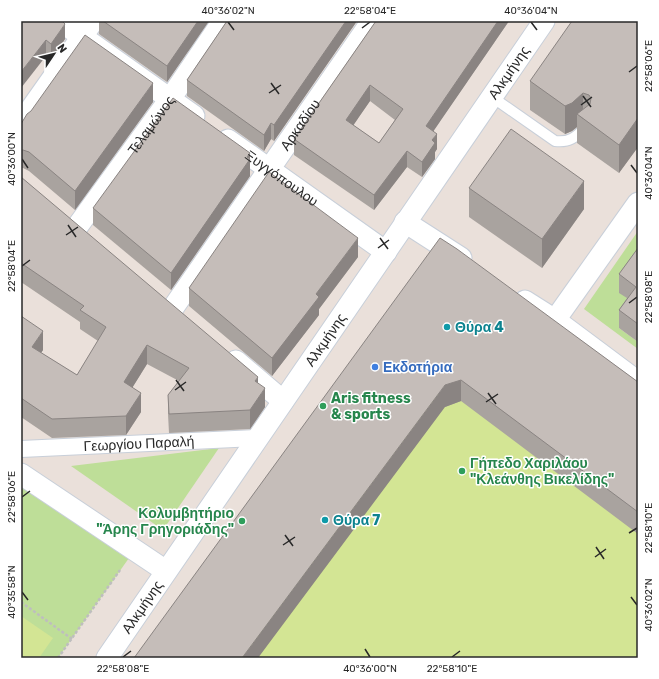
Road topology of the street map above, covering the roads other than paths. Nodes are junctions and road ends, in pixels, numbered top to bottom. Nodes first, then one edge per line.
1 (60, 21) edge
2 (223, 21) edge
3 (372, 21) edge
4 (535, 24) edge
5 (87, 29) edge
6 (492, 97) junction
7 (170, 99) junction
8 (21, 123) edge
9 (585, 128) edge
10 (269, 169) junction
11 (638, 203) edge
12 (60, 213) edge
13 (405, 222) junction
14 (386, 252) junction
15 (477, 269) edge
16 (510, 290) edge
17 (555, 320) junction
18 (190, 322) edge
19 (219, 347) edge
20 (638, 382) edge
21 (283, 401) junction
22 (257, 438) junction
23 (21, 449) edge
24 (21, 474) edge
25 (166, 571) junction
26 (106, 658) edge

1 - 5 street, Ξυγγόπουλου
2 - 7 street, Τελαμώνος
3 - 10 street, Αρκαδίου
4 - 6 street, Αλκμήνης
5 - 7 street, Ξυγγόπουλου
5 - 8 street
6 - 9 lane
6 - 13 street, Αλκμήνης
7 - 10 street, Ξυγγόπουλου
7 - 12 street, Τελαμώνος
10 - 14 street, Ξυγγόπουλου
10 - 18 street, Αρκαδίου
11 - 17 street
13 - 14 street, Αλκμήνης
13 - 15 street
14 - 21 street, Αλκμήνης
16 - 17 street
17 - 20 street
19 - 21 street
21 - 22 street, Αλκμήνης
22 - 23 street, Γεωργίου Παραλή
22 - 25 street, Αλκμήνης
24 - 25 street
25 - 26 street, Αλκμήνης

